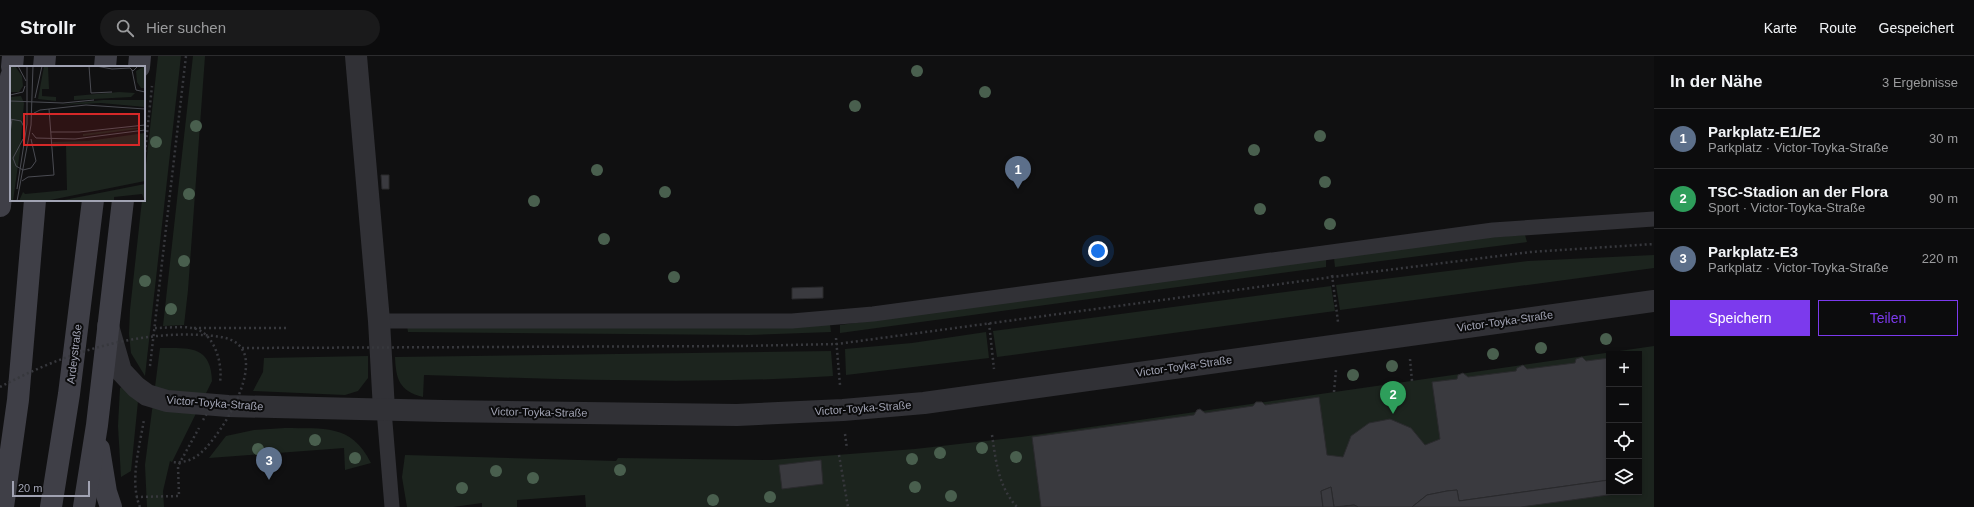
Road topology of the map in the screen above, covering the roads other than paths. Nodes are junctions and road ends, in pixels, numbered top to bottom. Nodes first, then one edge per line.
1 (12, 56) edge
2 (45, 56) edge
3 (106, 56) edge
4 (140, 56) edge
5 (356, 56) edge
6 (44, 66) edge
7 (105, 66) edge
8 (143, 66) edge
9 (0, 80) edge
10 (10, 90) edge
11 (35, 201) edge
12 (93, 201) edge
13 (123, 201) edge
14 (0, 206) edge
15 (1654, 219) edge
16 (1654, 301) edge
17 (379, 321) junction
18 (108, 326) junction
19 (384, 410) junction
20 (97, 425) junction
21 (3, 507) edge
22 (51, 507) edge
23 (84, 507) edge
24 (111, 507) edge
25 (392, 507) edge

1 - 9 street
2 - 6 main road
3 - 7 main road
4 - 8 main road
5 - 17 street
10 - 14 main road
11 - 21 main road
12 - 22 main road, Ardeystraße
13 - 18 main road
15 - 17 lane
16 - 19 street, Victor-Toyka-Straße
17 - 19 street
18 - 19 street, Victor-Toyka-Straße
18 - 20 main road
19 - 25 lane
20 - 23 main road
20 - 24 main road

